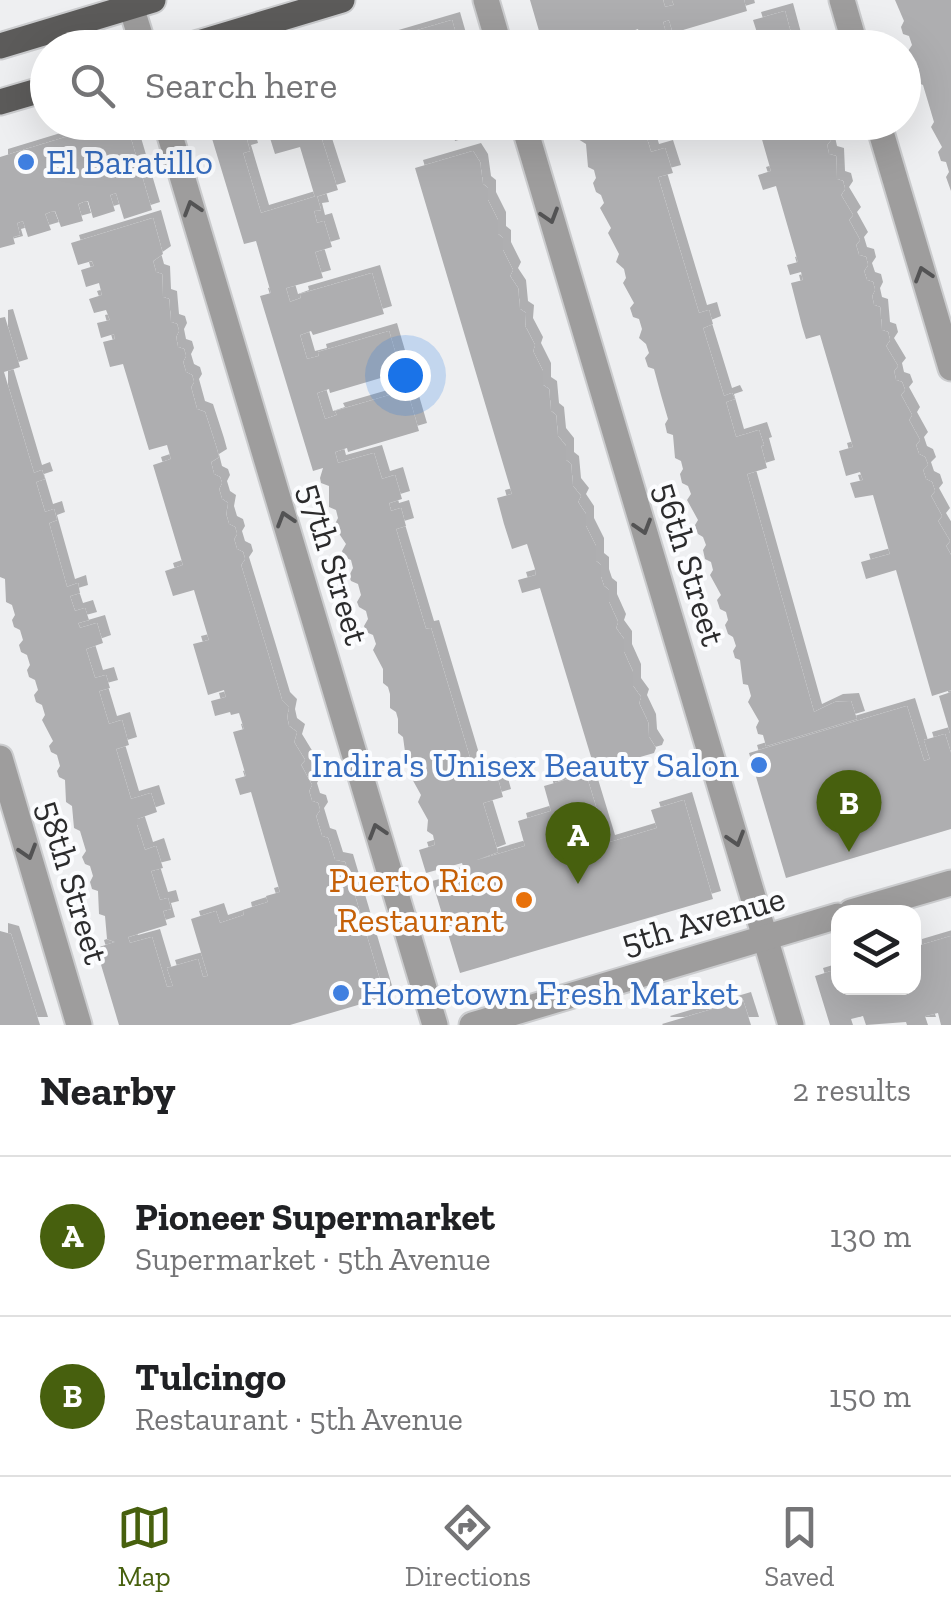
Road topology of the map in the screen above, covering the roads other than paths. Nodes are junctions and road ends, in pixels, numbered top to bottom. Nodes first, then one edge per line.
1 (342, 0) edge
2 (486, 0) edge
3 (842, 0) edge
4 (138, 2) edge
5 (50, 30) edge
6 (142, 30) edge
7 (242, 30) edge
8 (495, 30) edge
9 (851, 30) edge
10 (30, 36) edge
11 (0, 46) edge
12 (30, 93) edge
13 (0, 102) edge
14 (171, 140) edge
15 (527, 140) edge
16 (883, 140) edge
17 (951, 368) edge
18 (0, 758) edge
19 (951, 882) edge
20 (874, 905) edge
21 (831, 918) edge
22 (765, 938) junction
23 (80, 1025) edge
24 (435, 1025) edge
25 (472, 1025) edge
26 (791, 1025) edge

1 - 7 main road
2 - 8 street
3 - 9 street
4 - 5 main road
4 - 6 street
10 - 11 main road
12 - 13 main road
24 -> 14 street, 57th Street
15 -> 22 street, 56th Street
17 -> 16 street
18 -> 23 street, 58th Street
19 - 20 street
21 - 22 street, 5th Avenue
22 - 25 street, 5th Avenue
22 - 26 street, 56th Street

